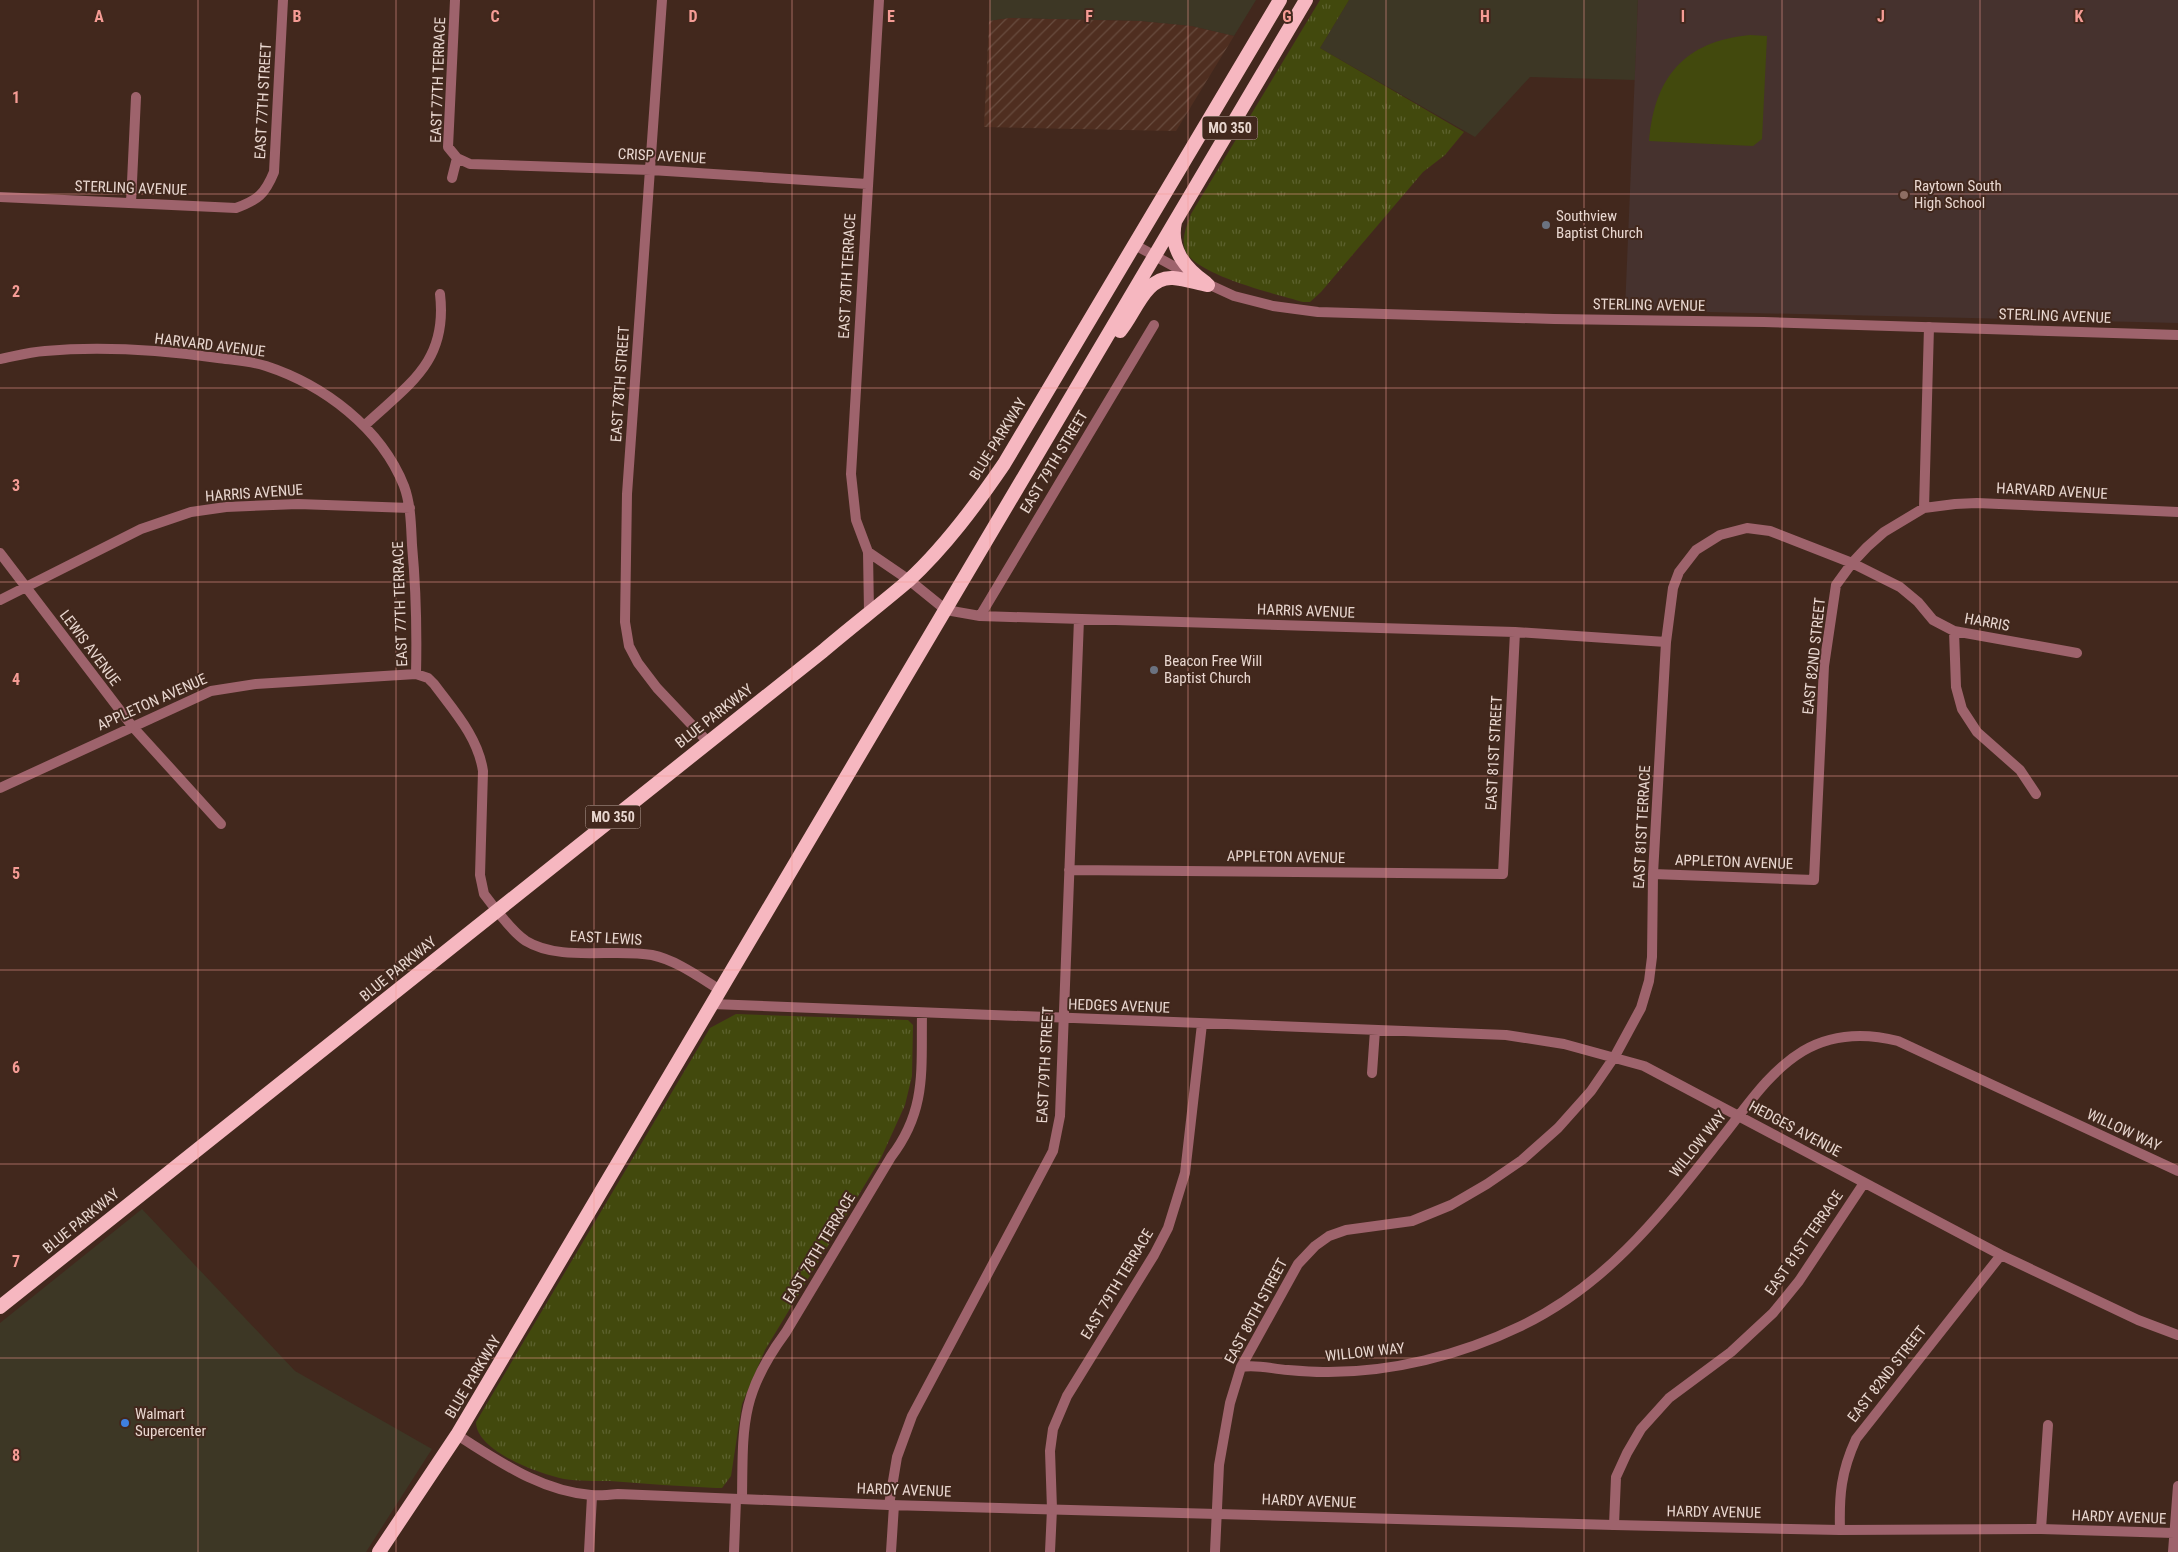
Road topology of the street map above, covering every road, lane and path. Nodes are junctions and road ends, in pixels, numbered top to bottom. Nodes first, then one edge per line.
1 (283, 0) edge
2 (456, 0) edge
3 (662, 0) edge
4 (879, 0) edge
5 (1280, 0) edge
6 (1306, 0) edge
7 (136, 97) dead end
8 (457, 158) junction
9 (651, 170) junction
10 (452, 178) dead end
11 (867, 184) junction
12 (0, 198) edge
13 (258, 198) joint
14 (131, 203) junction
15 (1176, 218) junction
16 (1135, 244) junction
17 (1154, 256) junction
18 (1208, 285) junction
19 (440, 294) dead end
20 (1154, 325) dead end
21 (1929, 327) junction
22 (2178, 335) edge
23 (1095, 357) junction
24 (0, 359) edge
25 (364, 426) junction
26 (410, 508) junction
27 (1924, 508) junction
28 (2178, 512) edge
29 (868, 552) junction
30 (0, 553) edge
31 (1852, 563) junction
32 (908, 580) junction
33 (26, 588) junction
34 (1672, 592) joint
35 (0, 600) edge
36 (946, 610) junction
37 (869, 612) junction
38 (980, 616) junction
39 (1079, 618) junction
40 (1954, 631) junction
41 (1515, 632) junction
42 (1666, 642) junction
43 (2077, 653) dead end
44 (416, 674) junction
45 (132, 726) junction
46 (708, 742) junction
47 (0, 788) edge
48 (2036, 794) dead end
49 (221, 824) dead end
50 (1069, 870) junction
51 (1654, 874) junction
52 (1506, 877) joint
53 (1814, 880) joint
54 (496, 911) junction
55 (720, 990) junction
56 (712, 1004) junction
57 (922, 1014) junction
58 (1063, 1019) junction
59 (1202, 1024) junction
60 (1375, 1030) junction
61 (1614, 1056) junction
62 (1372, 1073) dead end
63 (1739, 1116) junction
64 (2178, 1171) edge
65 (1864, 1183) junction
66 (2001, 1255) junction
67 (0, 1307) edge
68 (2178, 1335) edge
69 (1241, 1367) junction
70 (2048, 1426) dead end
71 (457, 1435) junction
72 (2178, 1486) edge
73 (592, 1496) junction
74 (739, 1499) junction
75 (891, 1505) junction
76 (1052, 1510) junction
77 (1217, 1514) junction
78 (1614, 1525) junction
79 (1840, 1530) junction
80 (2041, 1530) junction
81 (2174, 1533) junction
82 (379, 1552) edge
83 (589, 1552) edge
84 (734, 1552) edge
85 (891, 1552) edge
86 (1050, 1552) edge
87 (1215, 1552) edge
88 (2173, 1552) edge

1 - 13 street, EAST 77TH STREET
2 - 8 street, EAST 77TH TERRACE
3 - 9 street, EAST 78TH STREET
4 - 11 street, EAST 78TH TERRACE
5 - 16 highway, BLUE PARKWAY / MO 350
6 - 15 highway, BLUE PARKWAY / MO 350
7 - 14 street
8 - 9 street, CRISP AVENUE
8 - 10 street
9 - 11 street, CRISP AVENUE
9 - 46 street, EAST 78TH STREET
11 - 29 street, EAST 78TH TERRACE
12 - 14 street, STERLING AVENUE
13 - 14 street, STERLING AVENUE
15 - 17 highway, BLUE PARKWAY / MO 350
15 - 18 highway
16 - 17 street, STERLING AVENUE
16 - 32 highway, BLUE PARKWAY / MO 350
17 - 18 street, STERLING AVENUE
17 - 23 highway, BLUE PARKWAY / MO 350
18 - 21 street, STERLING AVENUE
18 - 23 highway
19 - 25 street
20 - 38 street, EAST 79TH STREET
21 - 22 street, STERLING AVENUE
21 - 27 street
23 - 36 highway, BLUE PARKWAY / MO 350
24 - 25 street, HARVARD AVENUE
25 - 26 street, HARVARD AVENUE
26 - 33 street, HARRIS AVENUE
26 - 44 street, EAST 77TH TERRACE
27 - 28 street, HARVARD AVENUE
27 - 31 street, EAST 82ND STREET
29 - 32 street
29 - 37 street, EAST 78TH TERRACE
30 - 33 street, LEWIS AVENUE
31 - 34 street, HARRIS
31 - 40 street, HARRIS
31 - 53 street, EAST 82ND STREET
32 - 36 street
32 - 37 highway, BLUE PARKWAY / MO 350
33 - 35 street, HARRIS AVENUE
33 - 45 street, LEWIS AVENUE
34 - 42 street, EAST 81ST TERRACE
36 - 38 street, HARRIS AVENUE
36 - 55 highway, BLUE PARKWAY / MO 350
37 - 46 highway, BLUE PARKWAY / MO 350
38 - 39 street, HARRIS AVENUE
39 - 41 street, HARRIS AVENUE
39 - 50 street, EAST 79TH STREET
40 - 43 street, HARRIS
40 - 48 street
41 - 42 street, HARRIS AVENUE
41 - 52 street, EAST 81ST STREET
42 - 51 street, EAST 81ST TERRACE
44 - 45 street, APPLETON AVENUE
44 - 54 street, EAST 77TH TERRACE
45 - 47 street, APPLETON AVENUE
45 - 49 street, LEWIS AVENUE
46 - 54 highway, BLUE PARKWAY / MO 350
50 - 52 street, APPLETON AVENUE
50 - 58 street, EAST 79TH STREET
51 - 53 street, APPLETON AVENUE
51 - 61 street, EAST 81ST TERRACE
54 - 55 street, EAST LEWIS
54 - 67 highway, BLUE PARKWAY / MO 350
55 - 56 highway, BLUE PARKWAY / MO 350
56 - 57 street, HEDGES AVENUE
56 - 71 highway, BLUE PARKWAY / MO 350
57 - 58 street, HEDGES AVENUE
57 - 74 street, EAST 78TH TERRACE
58 - 59 street, HEDGES AVENUE
58 - 75 street, EAST 79TH STREET
59 - 60 street, HEDGES AVENUE
59 - 76 street, EAST 79TH TERRACE
60 - 61 street, HEDGES AVENUE
60 - 62 street
61 - 63 street, HEDGES AVENUE
61 - 69 street, EAST 80TH STREET
63 - 64 street, WILLOW WAY
63 - 65 street, HEDGES AVENUE
63 - 69 street, WILLOW WAY
65 - 66 street, HEDGES AVENUE
65 - 78 street, EAST 81ST TERRACE
66 - 68 street, HEDGES AVENUE
66 - 79 street, EAST 82ND STREET
69 - 77 street, EAST 80TH STREET
70 - 80 street
71 - 73 street, HARDY AVENUE
71 - 82 highway, BLUE PARKWAY / MO 350
72 - 81 street
73 - 74 street, HARDY AVENUE
73 - 83 street
74 - 75 street, HARDY AVENUE
74 - 84 street, EAST 78TH TERRACE
75 - 76 street, HARDY AVENUE
75 - 85 street, EAST 79TH STREET
76 - 77 street, HARDY AVENUE
76 - 86 street, EAST 79TH TERRACE
77 - 78 street, HARDY AVENUE
77 - 87 street, EAST 80TH STREET
78 - 79 street, HARDY AVENUE
79 - 80 street, HARDY AVENUE
80 - 81 street, HARDY AVENUE
81 - 88 street

